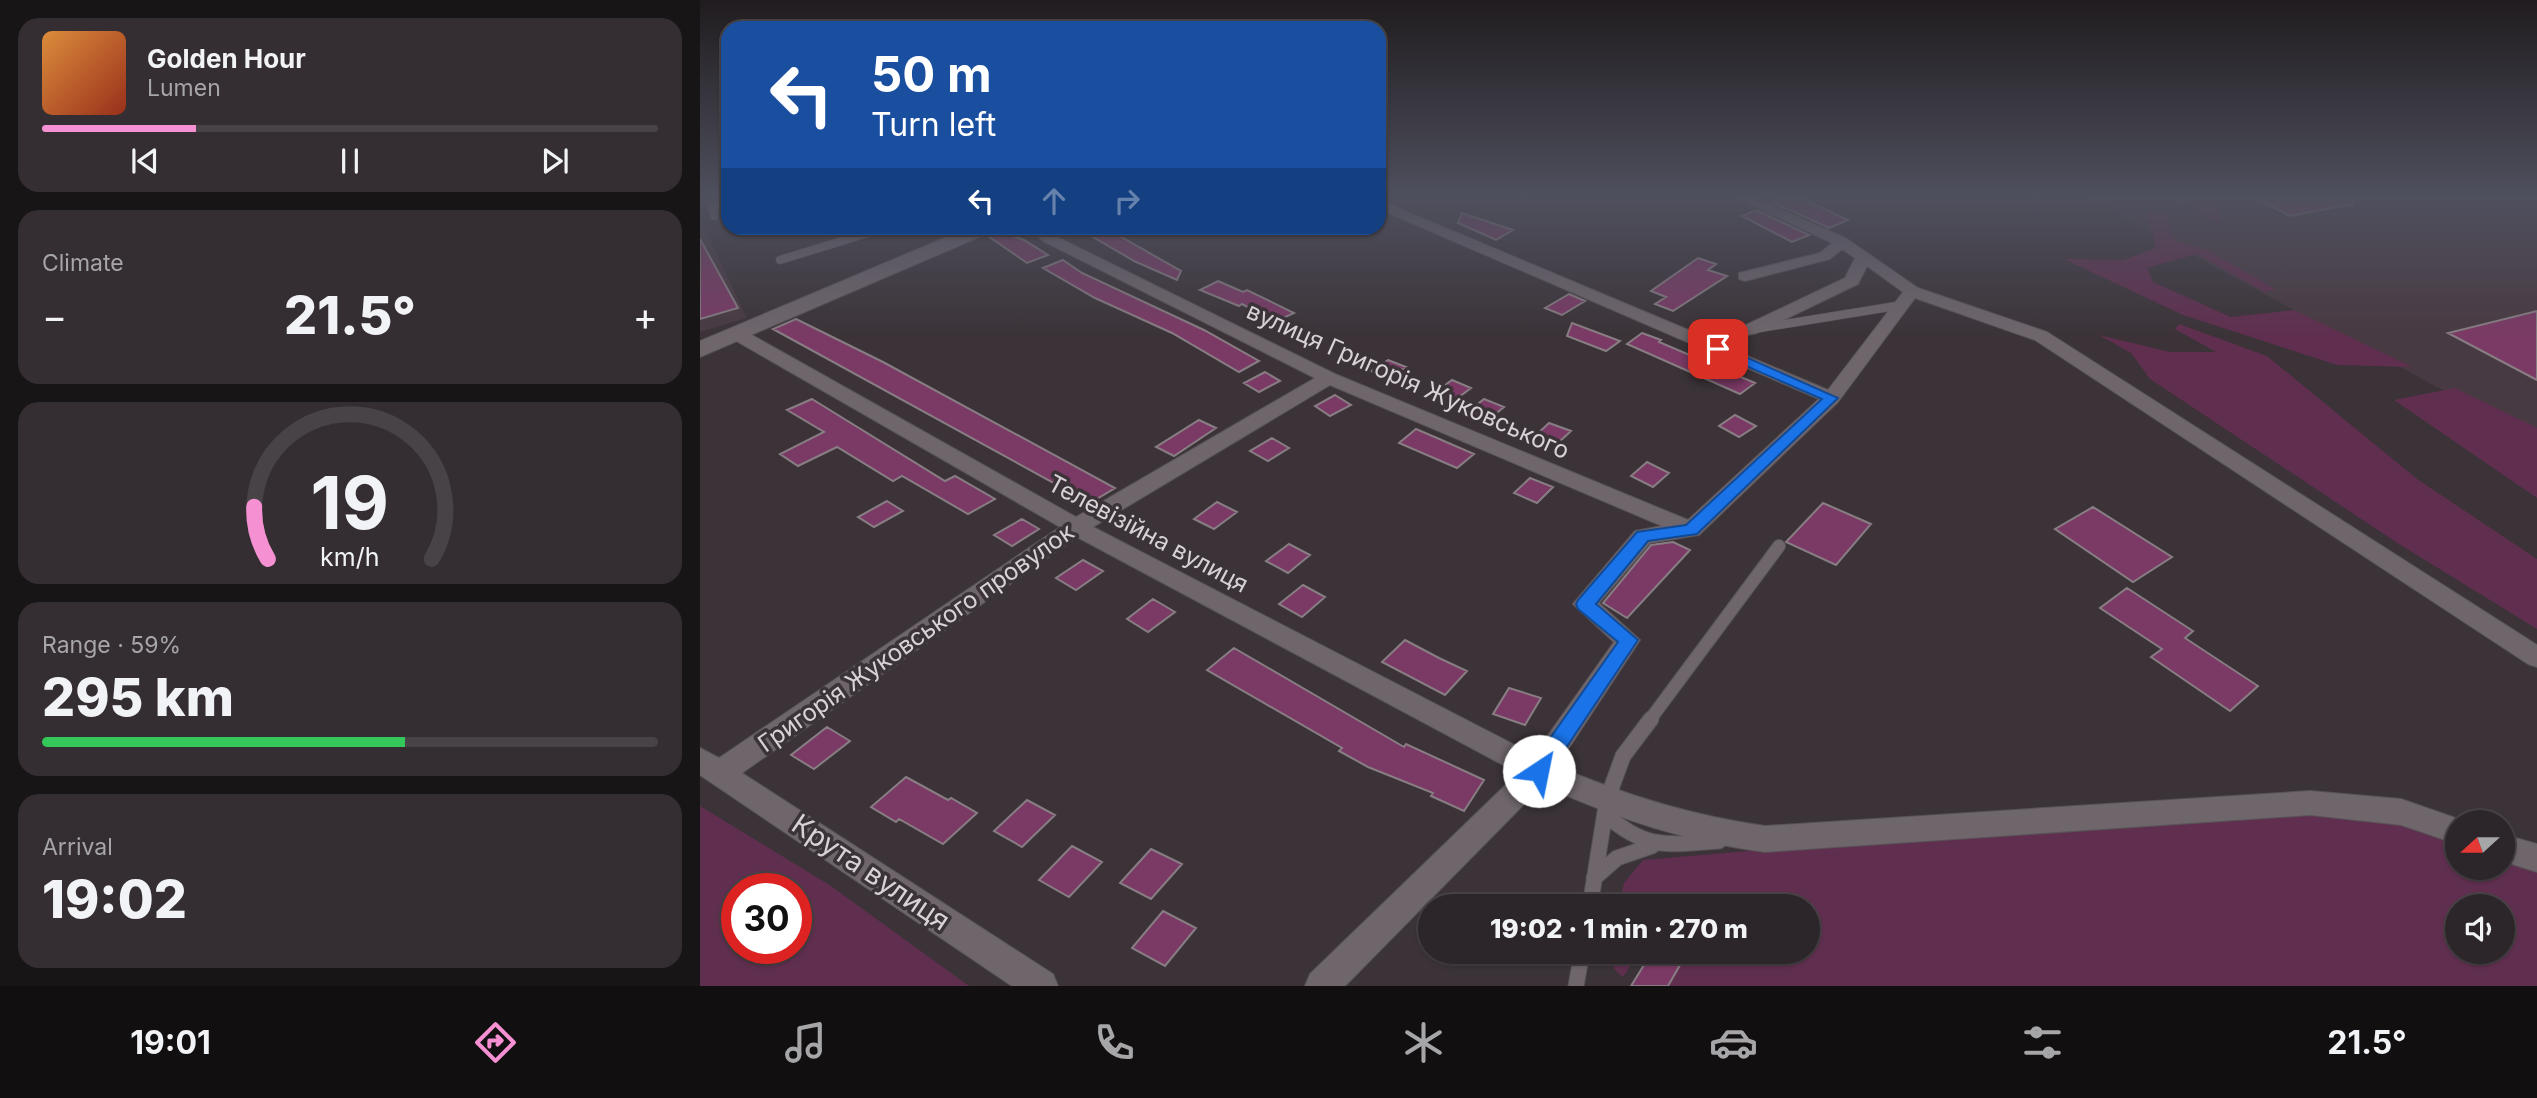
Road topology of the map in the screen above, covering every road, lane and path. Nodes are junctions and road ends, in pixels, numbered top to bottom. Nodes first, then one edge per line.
1 (838, 242) edge
2 (951, 242) edge
3 (1056, 242) edge
4 (1468, 242) edge
5 (1842, 242) joint
6 (1863, 257) junction
7 (780, 260) dead end
8 (1745, 276) dead end
9 (1907, 298) junction
10 (1751, 329) junction
11 (737, 334) junction
12 (1696, 340) junction
13 (700, 350) edge
14 (1329, 378) junction
15 (1831, 398) junction
16 (1076, 527) junction
17 (1691, 530) junction
18 (1779, 546) dead end
19 (2537, 657) edge
20 (710, 766) edge
21 (1539, 771) junction
22 (1606, 807) junction
23 (2445, 827) edge
24 (1760, 838) junction
25 (1658, 845) junction
26 (2515, 851) edge
27 (2537, 858) edge
28 (1594, 878) junction
29 (1592, 894) edge
30 (1580, 964) edge
31 (1041, 986) edge
32 (1322, 986) edge
33 (1576, 986) edge

1 - 7 lane
2 - 11 street
3 - 14 street, вулиця Григорія Жуковського
4 - 12 street
5 - 6 street
5 - 8 street
6 - 9 street
6 - 10 street
9 - 10 lane
9 - 15 street
9 - 19 street
10 - 12 street
11 - 13 street
11 - 16 street, Телевізійна вулиця
12 - 15 street
14 - 16 street, Григорія Жуковського провулок
14 - 17 street, вулиця Григорія Жуковського
15 - 17 street
16 - 20 street, Григорія Жуковського провулок
16 - 21 street, Телевізійна вулиця
17 - 21 street
18 - 22 lane
20 - 31 street, Крута вулиця
21 - 22 street, Телевізійна вулиця
21 - 32 street
22 - 24 street, Телевізійна вулиця
22 - 25 lane
22 - 28 lane
23 - 24 street, Телевізійна вулиця
24 - 25 lane
25 - 28 lane
26 - 27 street
28 - 29 lane
30 - 33 lane

